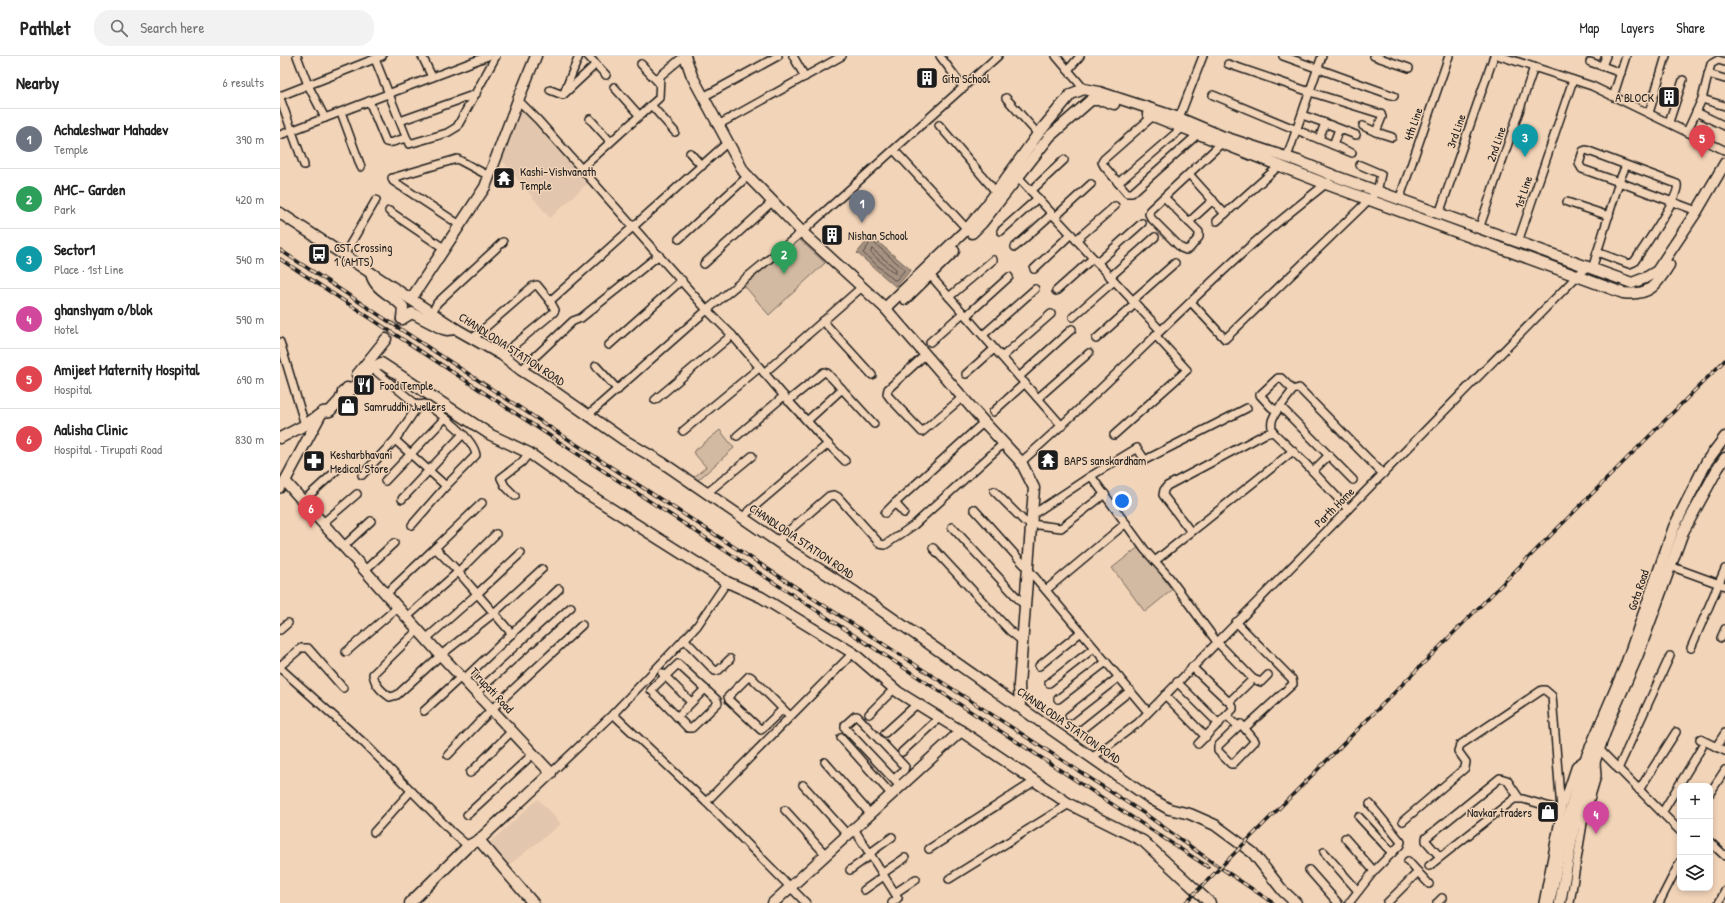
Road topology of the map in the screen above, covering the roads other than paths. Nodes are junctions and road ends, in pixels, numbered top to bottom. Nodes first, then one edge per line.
1 (297, 56) edge
2 (422, 56) edge
3 (488, 56) edge
4 (496, 56) edge
5 (536, 56) edge
6 (579, 56) edge
7 (588, 56) edge
8 (684, 56) edge
9 (778, 56) edge
10 (793, 56) edge
11 (842, 56) edge
12 (940, 56) edge
13 (998, 56) edge
14 (1056, 56) edge
15 (1080, 56) edge
16 (1203, 56) edge
17 (1283, 56) edge
18 (1322, 56) edge
19 (1374, 56) edge
20 (1449, 56) edge
21 (1494, 56) edge
22 (1500, 56) edge
23 (1606, 56) edge
24 (1626, 56) edge
25 (1666, 56) edge
26 (378, 57) edge
27 (1520, 59) edge
28 (1590, 62) dead end
29 (1725, 62) edge
30 (596, 64) junction
31 (641, 64) dead end
32 (1228, 64) dead end
33 (1602, 66) junction
34 (1534, 67) junction
35 (1409, 68) dead end
36 (1318, 69) junction
37 (1068, 70) junction
38 (1621, 73) junction
39 (1708, 74) junction
40 (606, 75) dead end
41 (432, 77) junction
42 (805, 77) junction
43 (1573, 80) junction
44 (1683, 80) dead end
45 (1725, 80) edge
46 (659, 83) junction
47 (308, 85) junction
48 (614, 88) dead end
49 (964, 88) junction
50 (1084, 89) junction
51 (550, 90) dead end
52 (1310, 92) junction
53 (388, 94) junction
54 (476, 94) junction
55 (563, 95) junction
56 (1213, 96) dead end
57 (1394, 96) dead end
58 (1613, 96) junction
59 (280, 97) edge
60 (704, 97) junction
61 (1006, 98) dead end
62 (1702, 98) junction
63 (518, 100) junction
64 (369, 101) junction
65 (651, 105) junction
66 (1725, 106) edge
67 (341, 112) junction
68 (1696, 112) junction
69 (1648, 113) junction
70 (639, 115) junction
71 (1302, 115) junction
72 (1153, 116) junction
73 (325, 118) junction
74 (1180, 118) junction
75 (590, 119) dead end
76 (400, 121) junction
77 (1669, 122) junction
78 (1325, 123) junction
79 (718, 125) junction
80 (939, 125) dead end
81 (1363, 126) dead end
82 (1725, 126) edge
83 (1182, 128) junction
84 (1339, 129) junction
85 (1296, 130) junction
86 (292, 131) junction
87 (674, 132) dead end
88 (1376, 132) junction
89 (1687, 132) junction
90 (1038, 134) junction
91 (1198, 134) junction
92 (1356, 135) dead end
93 (280, 136) edge
94 (1392, 138) dead end
95 (406, 139) junction
96 (1319, 139) junction
97 (1225, 141) junction
98 (610, 142) junction
99 (728, 142) junction
100 (1333, 145) junction
101 (894, 150) junction
102 (1725, 150) edge
103 (690, 153) dead end
104 (1352, 153) dead end
105 (1287, 157) junction
106 (1064, 160) dead end
107 (1725, 162) edge
108 (304, 165) dead end
109 (1360, 165) dead end
110 (1626, 165) junction
111 (702, 166) junction
112 (1279, 166) junction
113 (361, 167) dead end
114 (581, 169) junction
115 (1725, 173) edge
116 (1189, 174) junction
117 (490, 176) junction
118 (748, 176) junction
119 (1334, 176) junction
120 (1018, 177) junction
121 (1619, 182) junction
122 (1118, 183) junction
123 (1091, 184) dead end
124 (1326, 184) junction
125 (1030, 191) junction
126 (996, 192) junction
127 (1377, 192) junction
128 (1164, 197) junction
129 (1038, 198) junction
130 (1370, 199) junction
131 (376, 200) dead end
132 (1212, 200) junction
133 (1399, 200) junction
134 (773, 201) junction
135 (1567, 202) dead end
136 (1673, 202) junction
137 (1114, 206) dead end
138 (1697, 211) junction
139 (389, 212) dead end
140 (280, 213) edge
141 (1225, 214) junction
142 (1439, 214) junction
143 (1054, 216) junction
144 (1609, 216) junction
145 (1217, 221) dead end
146 (1189, 222) junction
147 (1142, 223) dead end
148 (460, 225) junction
149 (634, 227) junction
150 (967, 229) junction
151 (1479, 229) junction
152 (1001, 231) dead end
153 (802, 232) junction
154 (1071, 234) junction
155 (1155, 237) dead end
156 (678, 239) dead end
157 (1076, 240) junction
158 (502, 242) dead end
159 (1518, 242) junction
160 (1015, 247) dead end
161 (445, 249) junction
162 (1597, 252) junction
163 (659, 254) junction
164 (344, 255) junction
165 (993, 260) dead end
166 (1095, 260) junction
167 (1175, 263) dead end
168 (704, 264) dead end
169 (1589, 268) junction
170 (1034, 269) dead end
171 (370, 273) junction
172 (930, 275) junction
173 (1577, 276) junction
174 (1009, 277) dead end
175 (1112, 279) junction
176 (682, 280) junction
177 (862, 287) junction
178 (1035, 289) dead end
179 (1056, 291) dead end
180 (949, 297) junction
181 (411, 299) junction
182 (550, 301) junction
183 (1190, 302) junction
184 (1134, 303) junction
185 (707, 310) junction
186 (887, 311) junction
187 (432, 313) junction
188 (965, 314) junction
189 (1051, 314) dead end
190 (1074, 317) dead end
191 (823, 321) junction
192 (456, 329) junction
193 (1072, 329) dead end
194 (1157, 333) junction
195 (732, 335) junction
196 (983, 336) junction
197 (386, 339) tunnel mouth
198 (472, 339) junction
199 (1096, 339) dead end
200 (280, 342) edge
201 (930, 342) dead end
202 (609, 345) dead end
203 (994, 349) junction
204 (1089, 353) dead end
205 (926, 354) junction
206 (502, 355) junction
207 (1002, 357) junction
208 (596, 366) dead end
209 (372, 368) junction
210 (521, 370) junction
211 (761, 370) junction
212 (966, 374) dead end
213 (872, 375) dead end
214 (1019, 376) junction
215 (1025, 384) junction
216 (842, 389) junction
217 (618, 390) junction
218 (1294, 390) junction
219 (343, 392) junction
220 (963, 397) junction
221 (1038, 398) junction
222 (786, 399) junction
223 (655, 400) dead end
224 (417, 405) junction
225 (1247, 408) dead end
226 (1279, 408) junction
227 (993, 412) dead end
228 (322, 413) junction
229 (588, 415) junction
230 (445, 418) junction
231 (807, 421) junction
232 (984, 422) junction
233 (874, 424) dead end
234 (305, 425) junction
235 (1062, 426) junction
236 (683, 431) dead end
237 (1273, 432) junction
238 (463, 434) junction
239 (1114, 435) dead end
240 (737, 436) dead end
241 (1725, 437) edge
242 (280, 438) edge
243 (395, 440) junction
244 (1004, 443) junction
245 (828, 444) junction
246 (1293, 452) junction
247 (1713, 452) junction
248 (529, 453) junction
249 (411, 454) junction
250 (1329, 455) junction
251 (752, 456) dead end
252 (1725, 459) edge
253 (845, 461) dead end
254 (1707, 461) junction
255 (1021, 462) junction
256 (337, 470) dead end
257 (1721, 470) edge
258 (429, 471) junction
259 (1313, 471) junction
260 (1383, 474) junction
261 (362, 475) dead end
262 (1091, 476) junction
263 (1352, 480) dead end
264 (385, 481) dead end
265 (283, 485) edge
266 (446, 486) junction
267 (994, 491) dead end
268 (707, 493) junction
269 (357, 494) dead end
270 (1105, 494) junction
271 (515, 496) dead end
272 (402, 499) dead end
273 (303, 501) junction
274 (482, 503) dead end
275 (895, 503) junction
276 (974, 509) dead end
277 (1348, 509) junction
278 (747, 513) dead end
279 (885, 513) dead end
280 (904, 513) dead end
281 (1032, 519) junction
282 (371, 521) dead end
283 (1126, 523) junction
284 (324, 524) junction
285 (412, 525) dead end
286 (952, 527) dead end
287 (1191, 532) junction
288 (496, 534) dead end
289 (777, 541) junction
290 (394, 543) dead end
291 (344, 546) junction
292 (435, 548) junction
293 (933, 548) dead end
294 (521, 553) dead end
295 (1155, 561) junction
296 (1670, 566) junction
297 (1028, 568) junction
298 (542, 569) dead end
299 (1725, 569) edge
300 (365, 570) junction
301 (458, 572) junction
302 (728, 582) junction
303 (1722, 585) edge
304 (559, 589) dead end
305 (1046, 590) junction
306 (386, 594) junction
307 (478, 594) junction
308 (1025, 606) junction
309 (398, 607) junction
310 (571, 607) dead end
311 (494, 613) junction
312 (407, 616) junction
313 (1236, 622) junction
314 (288, 623) dead end
315 (582, 625) dead end
316 (419, 629) junction
317 (1725, 629) edge
318 (280, 630) edge
319 (1081, 632) junction
320 (512, 634) junction
321 (427, 638) junction
322 (1721, 638) dead end
323 (684, 639) junction
324 (1022, 641) junction
325 (1217, 642) junction
326 (1094, 648) junction
327 (1691, 648) dead end
328 (346, 652) dead end
329 (852, 653) junction
330 (441, 655) junction
331 (1670, 656) dead end
332 (730, 659) dead end
333 (1106, 662) junction
334 (280, 666) edge
335 (1039, 666) dead end
336 (1192, 667) junction
337 (657, 668) junction
338 (664, 675) junction
339 (1268, 675) dead end
340 (1119, 677) junction
341 (462, 678) junction
342 (1253, 679) junction
343 (1177, 682) junction
344 (1049, 684) dead end
345 (343, 688) dead end
346 (705, 689) junction
347 (894, 689) junction
348 (1130, 691) junction
349 (476, 693) junction
350 (1165, 695) junction
351 (1058, 699) dead end
352 (691, 702) junction
353 (1230, 703) junction
354 (917, 704) junction
355 (1020, 707) junction
356 (492, 709) junction
357 (783, 709) junction
358 (424, 711) dead end
359 (1148, 712) junction
360 (613, 714) junction
361 (869, 714) dead end
362 (790, 716) junction
363 (1069, 716) dead end
364 (1227, 716) junction
365 (677, 717) junction
366 (939, 718) junction
367 (1219, 724) junction
368 (1238, 726) junction
369 (1247, 726) dead end
370 (1081, 730) dead end
371 (512, 731) junction
372 (961, 731) junction
373 (1676, 732) dead end
374 (885, 733) dead end
375 (1725, 733) edge
376 (1206, 737) junction
377 (841, 738) dead end
378 (1700, 739) dead end
379 (1198, 744) dead end
380 (1702, 747) dead end
381 (1716, 747) junction
382 (1725, 751) edge
383 (902, 752) dead end
384 (533, 754) junction
385 (448, 755) dead end
386 (1594, 755) junction
387 (1093, 757) junction
388 (825, 762) dead end
389 (1618, 769) junction
390 (1725, 770) edge
391 (470, 773) dead end
392 (551, 773) junction
393 (894, 779) junction
394 (1584, 780) junction
395 (1035, 781) junction
396 (803, 785) dead end
397 (901, 787) junction
398 (1713, 788) edge
399 (1639, 790) junction
400 (411, 791) junction
401 (892, 795) junction
402 (1519, 798) junction
403 (706, 802) junction
404 (1069, 804) junction
405 (1370, 804) dead end
406 (785, 810) dead end
407 (1561, 810) junction
408 (1662, 813) junction
409 (467, 815) dead end
410 (871, 815) junction
411 (1359, 817) dead end
412 (1403, 821) dead end
413 (1677, 828) edge
414 (374, 832) dead end
415 (851, 832) junction
416 (892, 837) dead end
417 (1345, 838) dead end
418 (479, 840) junction
419 (1713, 845) edge
420 (468, 846) junction
421 (929, 849) dead end
422 (1324, 852) dead end
423 (1392, 853) junction
424 (870, 854) junction
425 (826, 855) junction
426 (1440, 856) junction
427 (1725, 856) edge
428 (905, 858) dead end
429 (1408, 861) dead end
430 (1429, 866) dead end
431 (1677, 868) edge
432 (850, 870) dead end
433 (1309, 870) dead end
434 (1374, 871) junction
435 (1418, 872) junction
436 (883, 875) junction
437 (916, 879) dead end
438 (949, 879) dead end
439 (1429, 884) dead end
440 (791, 887) junction
441 (864, 890) dead end
442 (1358, 891) junction
443 (1725, 891) edge
444 (895, 893) junction
445 (410, 903) edge
446 (533, 903) edge
447 (773, 903) edge
448 (806, 903) edge
449 (892, 903) edge
450 (1210, 903) edge
451 (1296, 903) edge
452 (1338, 903) edge
453 (1349, 903) edge
454 (1387, 903) edge
455 (1543, 903) edge
456 (1549, 903) edge
457 (1560, 903) edge
458 (1570, 903) edge
459 (1659, 903) edge
460 (1719, 903) edge

1 - 47 street
2 - 41 street
3 - 41 street
4 - 54 street
5 - 63 street
6 - 55 street
7 - 30 street
8 - 46 street
8 - 60 street
9 - 60 street
10 - 42 street
11 - 42 street
12 - 49 street
13 - 49 street
14 - 37 street
15 - 37 street
16 - 74 street
17 - 36 street
18 - 36 street
19 - 35 street
20 - 133 street, 4th Line
21 - 142 street, 3rd Line
22 - 27 street
23 - 33 street
24 - 38 street
25 - 69 street
26 - 47 street
26 - 53 street
27 - 34 street
28 - 33 street
29 - 39 street
30 - 40 street
30 - 55 street
31 - 46 street
32 - 52 street
33 - 38 street
34 - 43 street
34 - 151 street, 2nd Line
36 - 52 street
36 - 57 street
37 - 50 street
38 - 58 street
39 - 45 street
39 - 62 street
41 - 53 street
42 - 79 street
43 - 58 street
43 - 159 street, 1st Line
44 - 77 street
46 - 65 street
47 - 59 street
47 - 73 street
48 - 70 street
49 - 101 street
50 - 74 street
50 - 90 street
51 - 55 street
52 - 71 street
52 - 88 street
53 - 64 street
53 - 76 street
54 - 76 street
54 - 95 street
56 - 85 street
58 - 69 street
59 - 86 street
60 - 79 street
61 - 90 street
62 - 66 street
62 - 68 street
63 - 114 street
63 - 117 street
64 - 67 street
64 - 95 street
65 - 70 street
65 - 87 street
67 - 73 street
67 - 113 street
68 - 82 street
68 - 89 street
69 - 77 street
70 - 98 street
71 - 78 street
71 - 85 street
72 - 83 street
72 - 120 street
72 - 122 street
73 - 86 street
74 - 97 street
75 - 98 street
76 - 95 street
77 - 89 street
78 - 84 street
78 - 96 street
79 - 99 street
80 - 126 street
81 - 88 street
83 - 91 street
83 - 122 street
84 - 92 street
84 - 100 street
85 - 96 street
85 - 105 street
86 - 93 street
86 - 108 street
88 - 94 street
89 - 102 street
90 - 126 street
91 - 97 street
91 - 122 street
96 - 100 street
97 - 105 street
97 - 112 street
97 - 116 street
98 - 114 street
99 - 111 street
99 - 118 street
100 - 104 street
101 - 150 street
101 - 153 street
103 - 111 street
105 - 119 street
106 - 125 street
107 - 138 street
109 - 127 street
110 - 121 street
110 - 121 street
110 - 136 street
111 - 149 street
112 - 124 street
112 - 141 street
114 - 149 street
115 - 173 street
116 - 128 street
116 - 132 street
117 - 148 street
117 - 148 street
118 - 134 street
118 - 156 street
119 - 124 street
119 - 127 street
120 - 125 street
120 - 172 street
121 - 136 street
121 - 144 street
123 - 143 street
124 - 130 street
124 - 183 street
125 - 129 street
126 - 150 street
127 - 130 street
127 - 133 street
128 - 146 street
128 - 146 street
129 - 143 street
129 - 152 street
130 - 173 street
130 - 183 street
131 - 164 street
132 - 141 street
132 - 146 street
133 - 142 street
134 - 153 street
134 - 168 street
135 - 144 street
136 - 138 street
136 - 162 street
137 - 157 street
138 - 169 street
139 - 161 street
140 - 164 street, CHANDLODIA STATION ROAD
141 - 145 street
142 - 151 street
143 - 154 street
143 - 160 street
144 - 162 street
147 - 166 street
148 - 161 street
149 - 163 street
149 - 182 street
150 - 186 street
151 - 159 street
153 - 177 street
153 - 185 street
154 - 157 street
154 - 170 street
155 - 175 street
157 - 166 street
158 - 187 street
159 - 169 street
161 - 181 street
162 - 169 street
163 - 176 street
163 - 210 street
164 - 171 street, CHANDLODIA STATION ROAD
165 - 180 street
166 - 175 street
166 - 179 street
167 - 184 street
169 - 173 street, Parth Home
171 - 181 street, CHANDLODIA STATION ROAD
171 - 192 street
172 - 180 street
172 - 186 street
173 - 260 street, Parth Home
174 - 188 street
175 - 184 street
175 - 190 street
176 - 185 street
176 - 202 street
177 - 186 street
177 - 191 street
178 - 196 street
180 - 188 street
181 - 187 street, CHANDLODIA STATION ROAD
182 - 198 street
182 - 206 street
183 - 194 street
184 - 194 street
184 - 199 street
185 - 195 street
185 - 217 street
186 - 205 street
187 - 192 street, CHANDLODIA STATION ROAD
188 - 196 street
188 - 201 street
189 - 207 street
191 - 211 street
191 - 213 street
192 - 198 street, CHANDLODIA STATION ROAD
193 - 214 street
194 - 235 street
194 - 239 street
195 - 211 street
195 - 223 street
196 - 203 street
197 - 219 street
198 - 206 street, CHANDLODIA STATION ROAD
200 - 234 street
203 - 207 street
203 - 212 street
204 - 221 street
205 - 220 street
205 - 220 street
206 - 210 street, CHANDLODIA STATION ROAD
207 - 214 street
208 - 217 street
209 - 219 street
209 - 224 street
209 - 248 street
210 - 229 street, CHANDLODIA STATION ROAD
211 - 222 street
211 - 236 street
214 - 215 street
215 - 221 street
215 - 227 street
216 - 222 street
216 - 231 street
216 - 233 street
217 - 229 street
218 - 226 street
218 - 226 street
218 - 260 street
219 - 228 street
220 - 232 street
221 - 235 street
222 - 231 street
222 - 240 street
224 - 230 street
224 - 243 street
225 - 262 street
226 - 237 street
226 - 250 street
228 - 234 street
228 - 265 street
229 - 268 street, CHANDLODIA STATION ROAD
230 - 238 street
230 - 249 street
231 - 245 street
232 - 244 street
232 - 275 street
234 - 242 street
235 - 255 street
237 - 246 street
237 - 287 street
238 - 258 street
238 - 266 street
241 - 247 street, Gota Road
243 - 249 street
243 - 261 street
244 - 255 street
244 - 289 street
245 - 253 street
245 - 278 street
246 - 259 street
246 - 287 street
247 - 252 street
247 - 254 street, Gota Road
248 - 271 street
248 - 302 street
249 - 258 street
249 - 264 street
250 - 259 street
250 - 263 street
251 - 268 street
252 - 257 street, Gota Road
254 - 257 street
254 - 386 street, Gota Road
255 - 281 street
256 - 273 street
257 - 296 street, Gota Road
258 - 266 street
258 - 272 street
259 - 277 street
260 - 277 street, Parth Home
262 - 270 street
262 - 281 street
265 - 273 street, Tirupati Road
266 - 285 street
267 - 281 street
268 - 289 street, CHANDLODIA STATION ROAD
269 - 284 street
270 - 281 street
270 - 283 street
273 - 284 street, Tirupati Road
274 - 292 street
275 - 279 street
275 - 280 street
276 - 297 street
277 - 313 street, Parth Home
281 - 297 street
282 - 291 street
283 - 295 street
283 - 305 street
284 - 291 street, Tirupati Road
286 - 308 street
287 - 295 street
288 - 301 street
289 - 355 street, CHANDLODIA STATION ROAD
290 - 300 street
291 - 300 street, Tirupati Road
292 - 301 street
292 - 306 street
293 - 324 street
294 - 307 street
295 - 325 street
296 - 303 street
296 - 386 street, Gota Road
297 - 305 street
297 - 308 street
298 - 311 street
299 - 303 street
300 - 306 street, Tirupati Road
301 - 307 street
301 - 312 street
302 - 323 street
302 - 329 street
303 - 327 street
304 - 320 street
305 - 319 street
306 - 309 street, Tirupati Road
307 - 311 street
307 - 321 street
308 - 324 street
309 - 312 street, Tirupati Road
309 - 328 street
310 - 349 street
311 - 320 street
311 - 330 street
312 - 316 street, Tirupati Road
313 - 325 street, Parth Home
313 - 369 street
314 - 318 street
315 - 356 street
316 - 321 street, Tirupati Road
316 - 330 street
317 - 322 street
319 - 326 street
319 - 335 street
320 - 341 street
321 - 330 street, Tirupati Road
323 - 332 street
323 - 337 street
324 - 355 street
325 - 336 street, Parth Home
325 - 342 street
326 - 333 street
326 - 344 street
329 - 347 street
329 - 362 street
330 - 341 street, Tirupati Road
331 - 389 street
333 - 340 street
333 - 351 street
334 - 345 street
334 - 400 street
336 - 343 street, Parth Home
336 - 353 street
337 - 338 street
337 - 360 street
338 - 346 street
338 - 352 street
338 - 365 street
339 - 342 street
340 - 348 street
340 - 363 street
341 - 349 street, Tirupati Road
341 - 358 street
342 - 353 street
343 - 350 street, Parth Home
343 - 367 street
346 - 352 street
346 - 365 street
347 - 354 street
347 - 361 street
348 - 359 street
348 - 370 street
349 - 356 street, Tirupati Road
350 - 359 street, Parth Home
350 - 376 street
352 - 365 street
353 - 364 street
354 - 366 street
354 - 374 street
355 - 387 street, CHANDLODIA STATION ROAD
356 - 371 street, Tirupati Road
356 - 385 street
357 - 357 street
357 - 362 street
359 - 387 street, Parth Home
360 - 392 street
360 - 403 street
362 - 403 street
364 - 367 street
364 - 368 street
366 - 372 street
366 - 383 street
367 - 376 street
368 - 368 street
371 - 384 street, Tirupati Road
371 - 391 street
372 - 395 street
372 - 397 street
373 - 399 street
375 - 381 street
376 - 379 street
377 - 401 street
378 - 381 street
380 - 408 street
381 - 382 street
384 - 392 street, Tirupati Road
384 - 409 street
386 - 389 street
386 - 394 street
386 - 407 street
386 - 458 street
387 - 451 street, CHANDLODIA STATION ROAD
388 - 410 street
389 - 399 street
390 - 398 street
392 - 418 street
393 - 393 street
393 - 397 street
394 - 456 street
394 - 457 street
395 - 404 street
395 - 421 street
396 - 415 street
397 - 401 street
399 - 408 street
400 - 414 street
400 - 420 street
401 - 410 street
402 - 407 street
402 - 426 street
402 - 426 street
403 - 440 street
404 - 438 street
404 - 450 street
405 - 423 street
406 - 425 street
407 - 412 street
407 - 455 street
408 - 413 street
410 - 415 street
411 - 423 street
415 - 424 street
415 - 425 street
416 - 424 street
417 - 434 street
418 - 420 street
418 - 446 street
419 - 427 street
420 - 445 street
422 - 442 street
423 - 434 street
424 - 432 street
424 - 436 street
425 - 440 street
426 - 430 street
428 - 436 street
429 - 435 street
431 - 459 street
433 - 452 street
434 - 442 street
435 - 439 street
435 - 454 street
436 - 441 street
436 - 444 street
437 - 444 street
440 - 447 street
440 - 448 street
442 - 453 street
443 - 460 street
444 - 449 street

